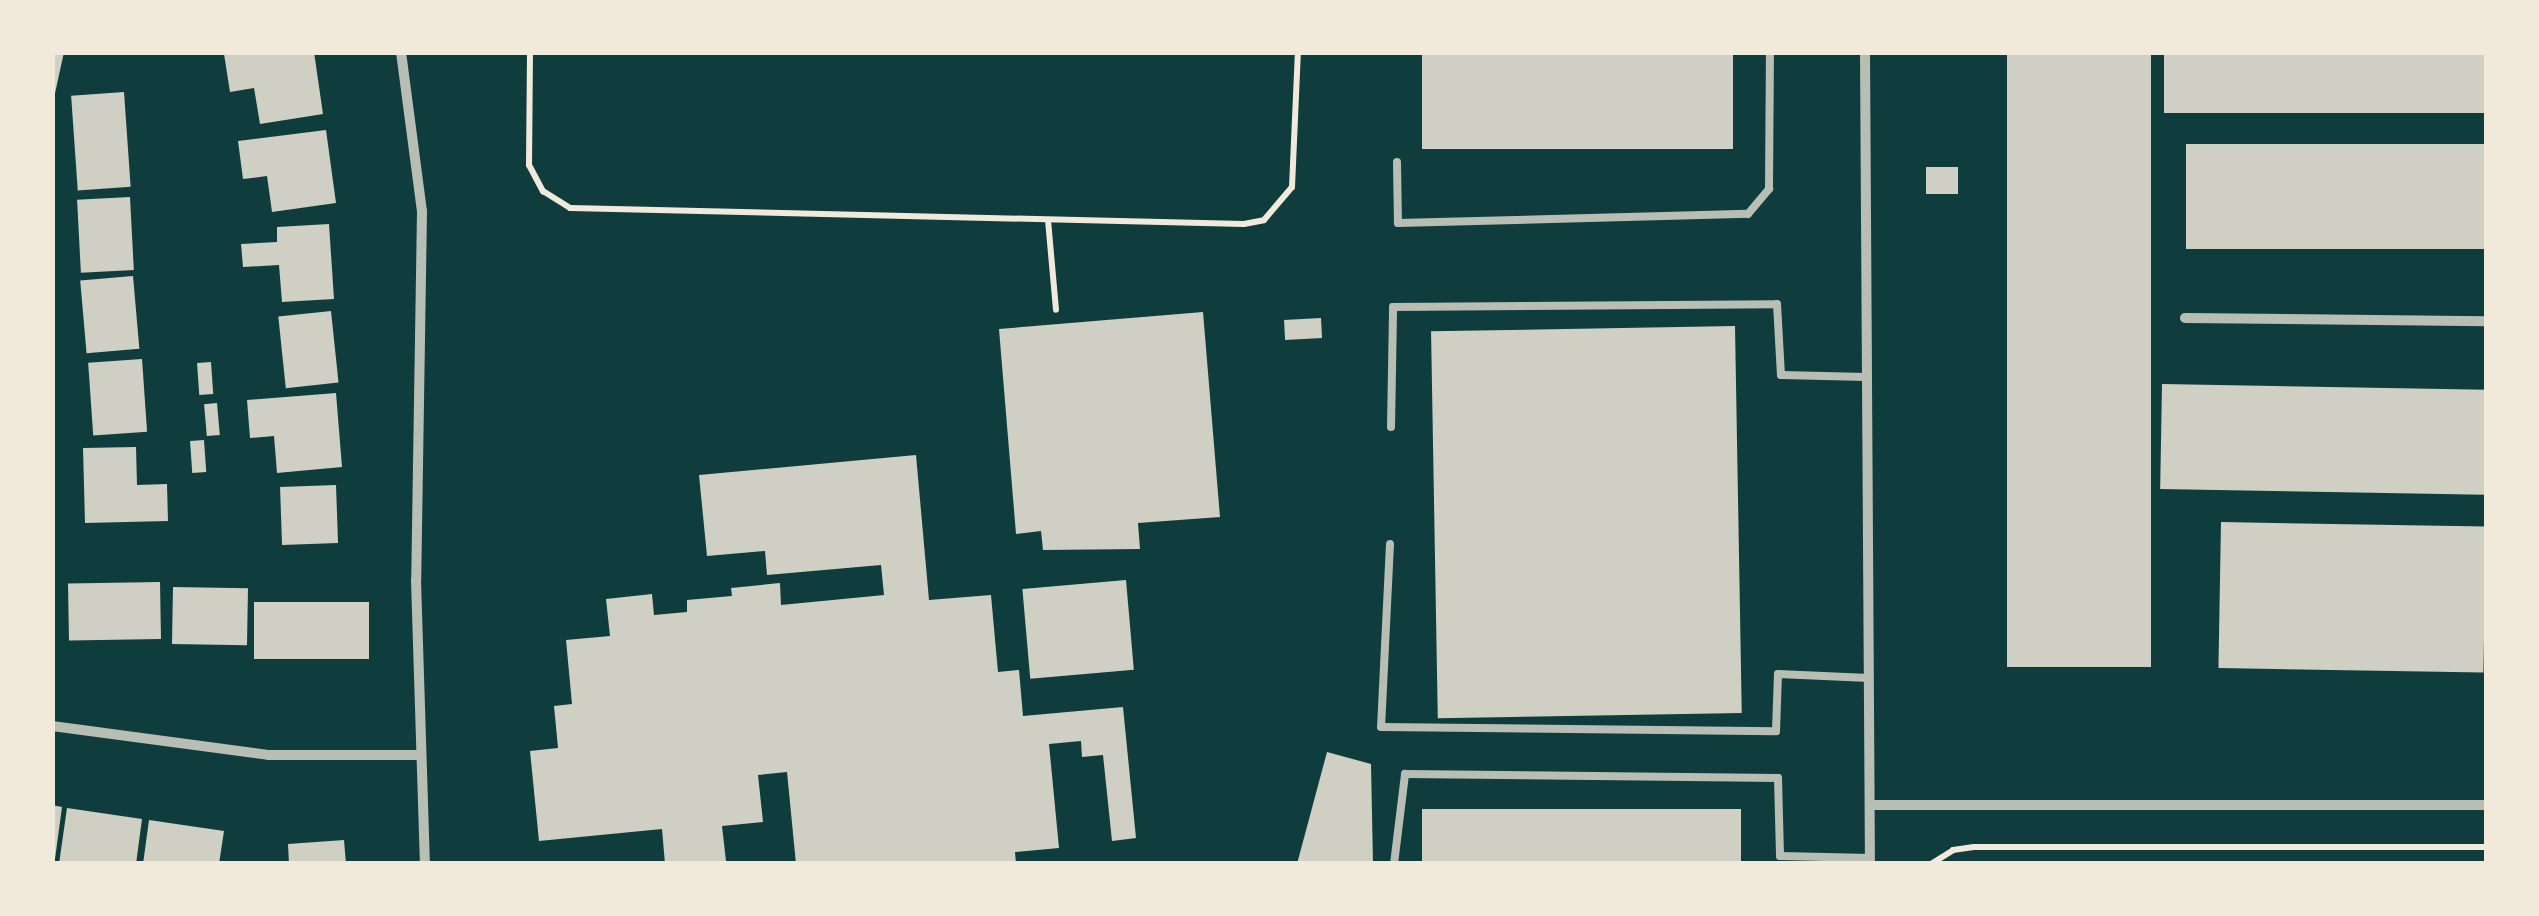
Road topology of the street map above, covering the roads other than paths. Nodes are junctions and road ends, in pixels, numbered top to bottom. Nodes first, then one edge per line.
1 (400, 52) edge
2 (1770, 52) edge
3 (1865, 52) edge
4 (1397, 162) dead end
5 (2185, 318) dead end
6 (2486, 321) edge
7 (1868, 377) junction
8 (1392, 427) dead end
9 (1390, 544) dead end
10 (1870, 678) junction
11 (52, 726) edge
12 (418, 755) junction
13 (1871, 805) junction
14 (2486, 805) edge
15 (1870, 861) edge
16 (425, 864) edge
17 (1394, 864) edge

1 - 12 street
2 - 4 lane
3 - 7 street
5 - 6 street
7 - 8 lane
7 - 10 street
9 - 10 lane
10 - 13 street
11 - 12 street
12 - 16 street
13 - 14 street
13 - 15 street
15 - 17 lane

